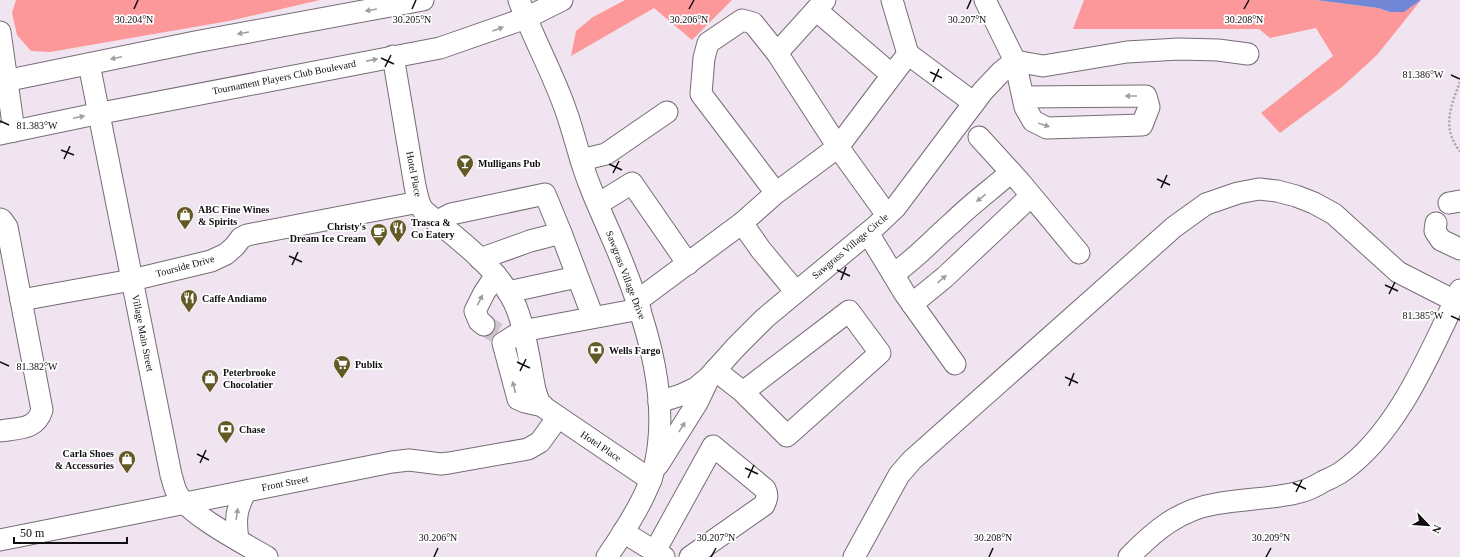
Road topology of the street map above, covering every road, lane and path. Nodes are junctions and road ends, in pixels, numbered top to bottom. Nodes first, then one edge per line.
1 (423, 0) edge
2 (562, 0) edge
3 (892, 0) edge
4 (986, 0) edge
5 (820, 5) edge
6 (522, 9) edge
7 (0, 32) edge
8 (777, 53) junction
9 (908, 54) junction
10 (1248, 54) dead end
11 (393, 56) junction
12 (1015, 61) junction
13 (89, 64) junction
14 (892, 76) junction
15 (3, 82) edge
16 (1460, 82) edge
17 (1023, 97) junction
18 (974, 103) junction
19 (667, 112) dead end
20 (99, 114) junction
21 (7, 133) edge
22 (979, 137) dead end
23 (838, 147) junction
24 (1460, 151) edge
25 (581, 160) junction
26 (1011, 172) junction
27 (776, 193) junction
28 (1031, 196) junction
29 (419, 202) junction
30 (598, 204) junction
31 (887, 215) junction
32 (0, 219) edge
33 (436, 222) junction
34 (742, 223) junction
35 (1436, 223) dead end
36 (562, 232) junction
37 (868, 233) junction
38 (1460, 249) edge
39 (1079, 253) dead end
40 (480, 259) junction
41 (688, 264) junction
42 (893, 274) junction
43 (496, 275) junction
44 (577, 277) junction
45 (132, 280) junction
46 (508, 292) junction
47 (796, 292) junction
48 (1457, 295) edge
49 (21, 300) junction
50 (912, 304) junction
51 (639, 305) junction
52 (593, 318) junction
53 (522, 330) junction
54 (495, 334) junction
55 (955, 364) dead end
56 (712, 374) junction
57 (743, 392) junction
58 (659, 402) junction
59 (550, 411) junction
60 (0, 431) edge
61 (652, 476) junction
62 (246, 491) junction
63 (185, 503) junction
64 (623, 532) junction
65 (0, 540) edge
66 (238, 540) junction
67 (660, 554) edge
68 (267, 557) edge
69 (607, 557) edge
70 (690, 557) edge
71 (854, 557) edge
72 (1129, 557) edge

1 -> 13 street
2 - 6 street, Tournament Players Club Boulevard
3 - 9 street
4 - 12 street
5 - 8 street
5 - 14 street
11 -> 6 street, Tournament Players Club Boulevard
6 - 25 street, Sawgrass Village Drive
7 - 15 street
8 - 23 street
8 - 27 street
9 - 14 street
9 - 18 street
10 - 12 street
20 -> 11 street, Tournament Players Club Boulevard
11 - 29 street, Hotel Place
12 - 17 street
12 - 18 street, Sawgrass Village Circle
13 - 15 street
13 - 20 street, Village Main Street
14 - 23 street
15 - 21 street
16 - 24 path
17 -> 17 street
18 - 31 street, Sawgrass Village Circle
19 - 25 street
21 -> 20 street, Tournament Players Club Boulevard
20 - 45 street, Village Main Street
22 - 26 street
23 - 27 street
23 - 31 street
25 - 30 street, Sawgrass Village Drive
26 - 28 street
26 -> 42 street
27 - 34 street
28 - 39 street
50 -> 28 street
29 - 33 street, Hotel Place
29 - 45 street, Tourside Drive
30 - 41 street
30 - 51 street, Sawgrass Village Drive
31 - 37 street, Sawgrass Village Circle
32 - 49 street
33 - 36 street
33 - 40 street, Hotel Place
34 - 41 street
34 - 47 street
35 - 38 street
36 - 40 street
36 - 44 street
37 - 42 street
37 - 47 street, Sawgrass Village Circle
40 - 43 street, Hotel Place
41 - 51 street
42 - 50 street
43 - 46 street, Hotel Place
54 -> 43 street
44 - 46 street
44 - 52 street
45 - 49 street, Tourside Drive
45 - 63 street, Village Main Street
46 - 53 street, Hotel Place
47 - 56 street, Sawgrass Village Circle
48 - 71 street
48 - 72 street
49 - 60 street
50 - 55 street
51 - 52 street
51 - 58 street, Sawgrass Village Drive
52 - 53 street
53 - 54 street
53 - 59 street, Hotel Place
59 -> 54 street
56 - 57 street
56 - 58 street, Sawgrass Village Circle
61 -> 56 street
57 - 57 street
58 - 61 street, Sawgrass Village Drive
59 - 61 street, Hotel Place
59 - 62 street, Front Street
61 - 64 street, Sawgrass Village Drive
62 - 63 street, Front Street
66 -> 62 street
63 - 65 street, Front Street
63 - 66 street, Village Main Street
64 - 67 street
64 - 69 street, Sawgrass Village Drive
66 - 68 street, Village Main Street
67 - 70 street

